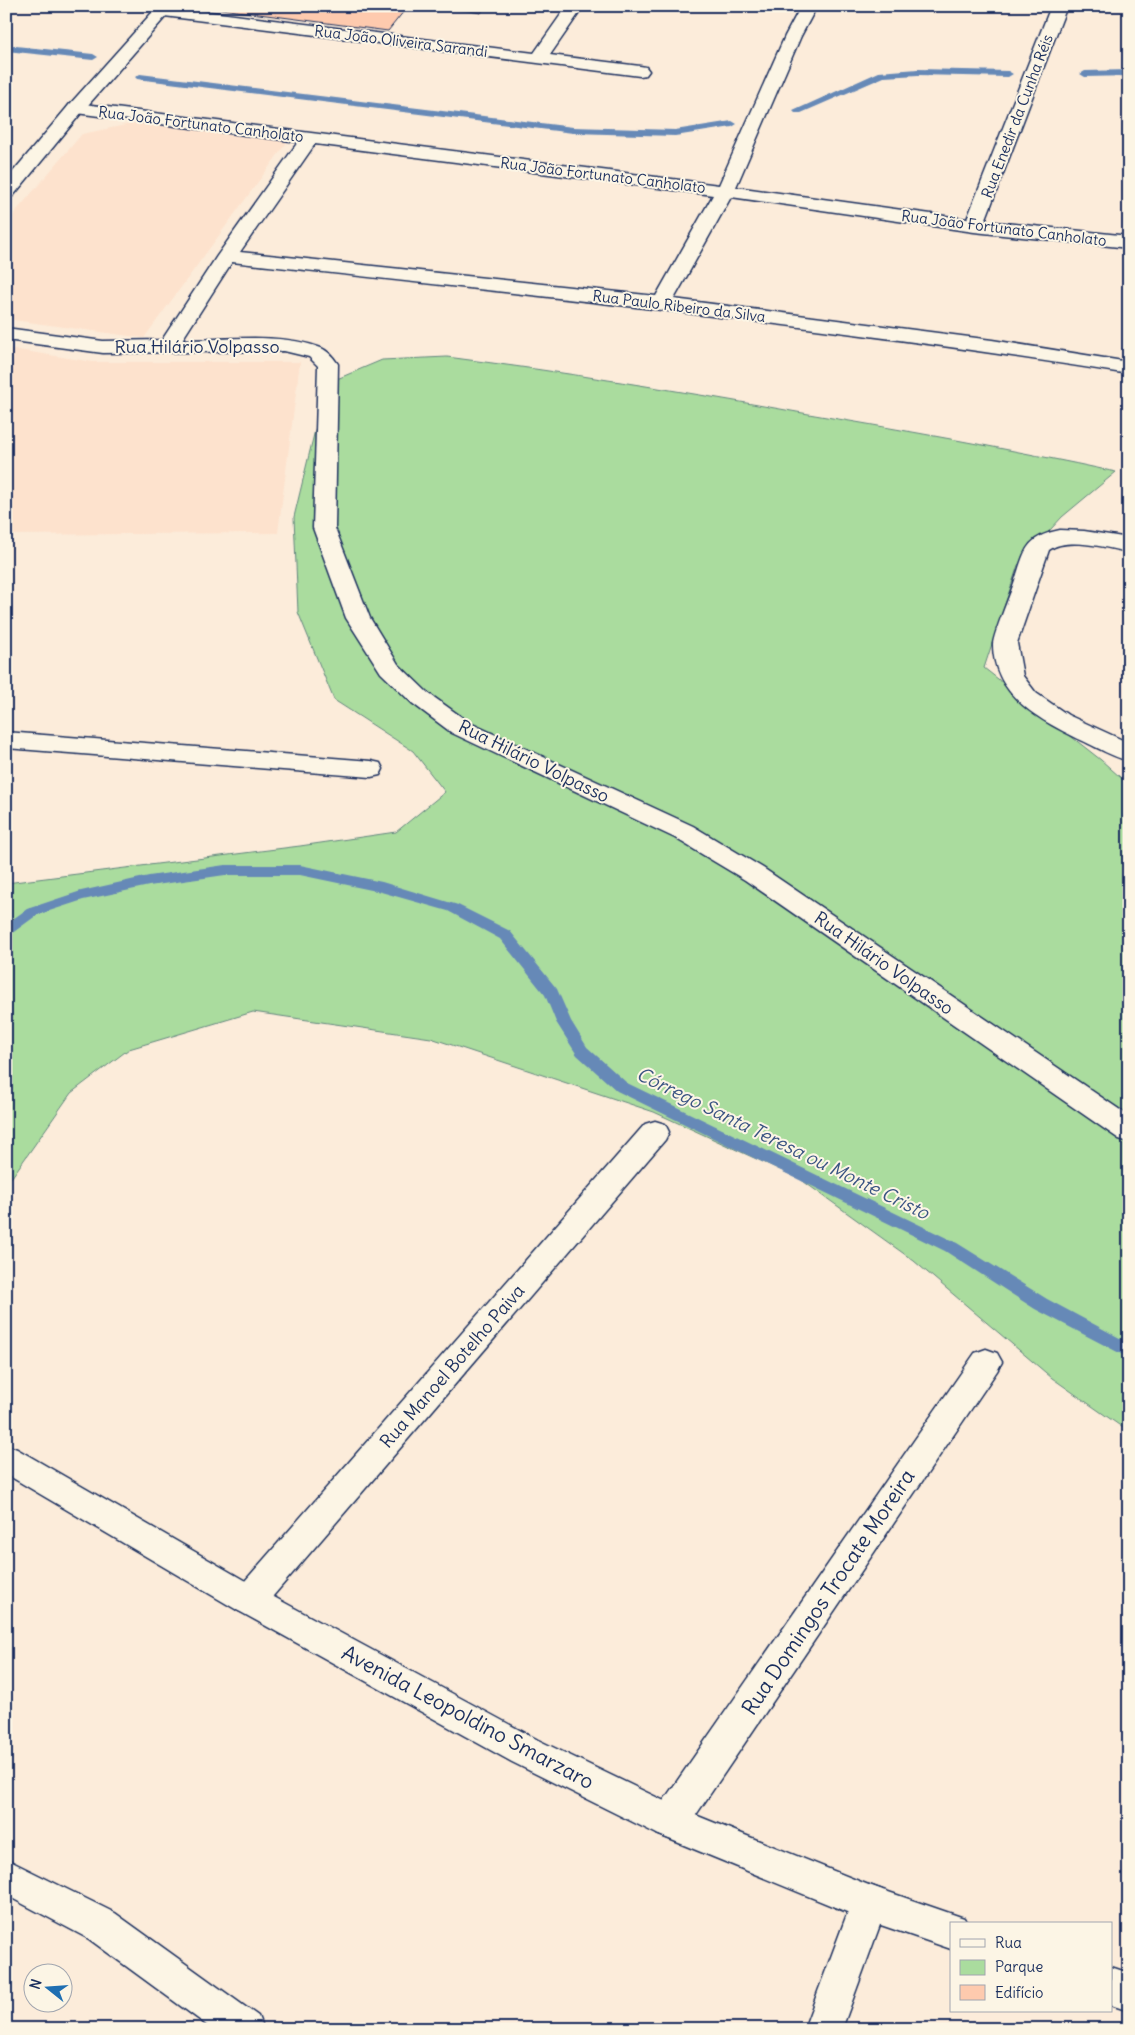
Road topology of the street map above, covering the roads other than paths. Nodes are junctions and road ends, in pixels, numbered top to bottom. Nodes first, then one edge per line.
1 (576, 6) edge
2 (808, 6) edge
3 (1059, 6) edge
4 (164, 9) edge
5 (539, 58) junction
6 (640, 71) dead end
7 (76, 108) junction
8 (310, 138) junction
9 (725, 190) junction
10 (6, 192) edge
11 (974, 226) junction
12 (1129, 242) edge
13 (227, 256) junction
14 (662, 303) junction
15 (6, 334) edge
16 (168, 346) junction
17 (1129, 368) edge
18 (1129, 545) edge
19 (6, 740) edge
20 (1129, 753) edge
21 (371, 768) dead end
22 (1129, 1131) edge
23 (655, 1132) dead end
24 (986, 1362) dead end
25 (6, 1458) edge
26 (249, 1600) junction
27 (670, 1822) junction
28 (6, 1876) edge
29 (869, 1903) junction
30 (950, 1931) edge
31 (1112, 1986) edge
32 (1129, 1992) edge
33 (244, 2029) edge
34 (823, 2029) edge

1 - 5 street
2 - 9 street
3 - 11 street, Rua Enedir da Cunha Réis
4 - 5 street, Rua João Oliveira Sarandi
4 - 7 street
5 - 6 street, Rua João Oliveira Sarandi
7 - 8 street, Rua João Fortunato Canholato
7 - 10 street
8 - 9 street, Rua João Fortunato Canholato
8 - 13 street
9 - 11 street, Rua João Fortunato Canholato
9 - 14 street
11 - 12 street, Rua João Fortunato Canholato
13 - 14 street, Rua Paulo Ribeiro da Silva
13 - 16 street
14 - 17 street, Rua Paulo Ribeiro da Silva
15 - 16 street, Rua Hilário Volpasso
16 - 22 street, Rua Hilário Volpasso
18 - 20 street
19 - 21 street
23 - 26 street, Rua Manoel Botelho Paiva
24 - 27 street, Rua Domingos Trocate Moreira
25 - 26 street, Avenida Leopoldino Smarzaro
26 - 27 street, Avenida Leopoldino Smarzaro
27 - 29 street, Avenida Leopoldino Smarzaro
28 - 33 street
29 - 30 street, Avenida Leopoldino Smarzaro
29 - 34 street
31 - 32 street

